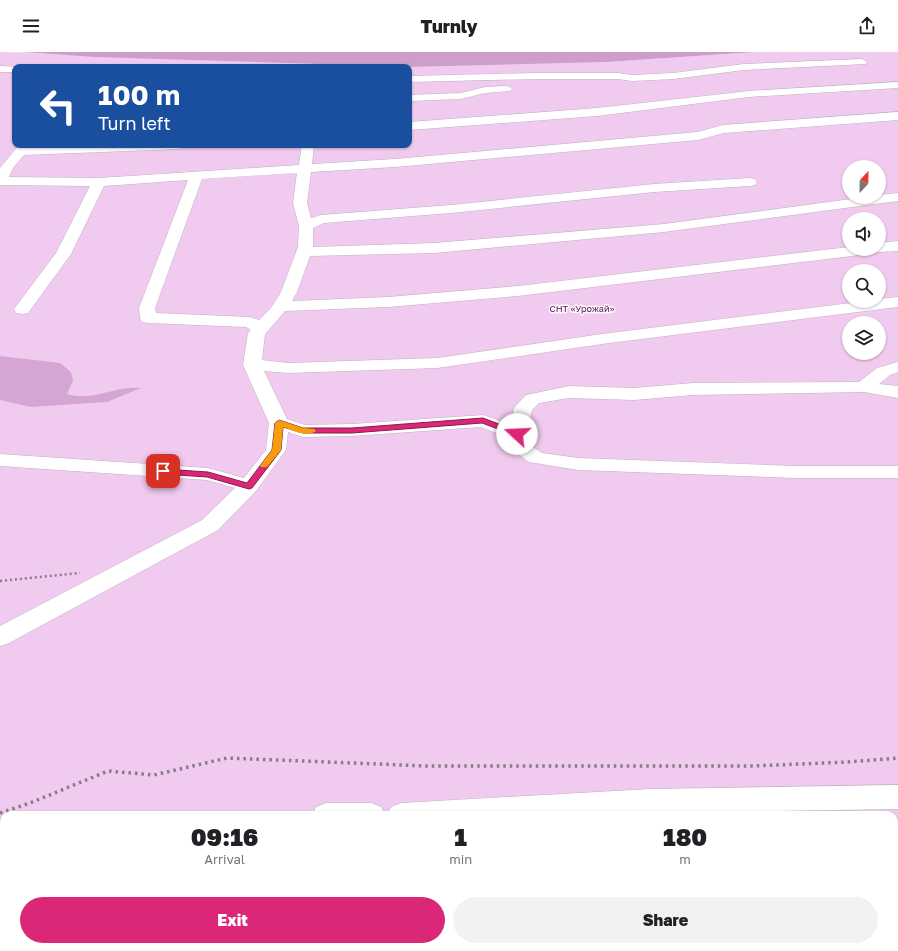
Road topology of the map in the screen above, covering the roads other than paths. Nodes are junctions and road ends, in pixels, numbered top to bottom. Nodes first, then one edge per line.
1 (862, 62) dead end
2 (0, 69) edge
3 (12, 69) edge
4 (412, 79) edge
5 (618, 85) dead end
6 (898, 85) edge
7 (556, 87) dead end
8 (517, 89) dead end
9 (412, 98) edge
10 (898, 116) edge
11 (412, 126) edge
12 (24, 148) edge
13 (308, 148) edge
14 (306, 168) junction
15 (197, 175) junction
16 (0, 181) edge
17 (99, 182) junction
18 (750, 182) dead end
19 (898, 197) edge
20 (306, 226) junction
21 (898, 246) edge
22 (886, 247) edge
23 (304, 252) junction
24 (842, 252) edge
25 (898, 302) edge
26 (280, 306) junction
27 (22, 309) dead end
28 (261, 329) junction
29 (252, 365) junction
30 (898, 367) edge
31 (864, 387) junction
32 (898, 392) edge
33 (279, 423) junction
34 (517, 434) junction
35 (0, 460) edge
36 (898, 472) edge
37 (249, 486) junction
38 (0, 637) edge
39 (897, 800) edge
40 (651, 808) edge
41 (544, 811) edge

1 - 4 street
2 - 3 street
5 - 7 street
6 - 11 street
8 - 9 street
10 - 14 street
12 - 16 street
13 - 14 street
14 - 15 street
14 - 20 street
15 - 17 street
15 - 28 street
16 - 17 street
17 - 27 street
18 - 20 street
19 - 23 street
20 - 23 street
21 - 22 street
23 - 26 street
24 - 26 street
25 - 29 street
26 - 28 street
28 - 29 street
29 - 33 street
30 - 31 street
31 - 32 street
31 - 34 street
33 - 34 street
33 - 37 street
34 - 36 street
35 - 37 street
37 - 38 street
39 - 40 street
40 - 41 street

